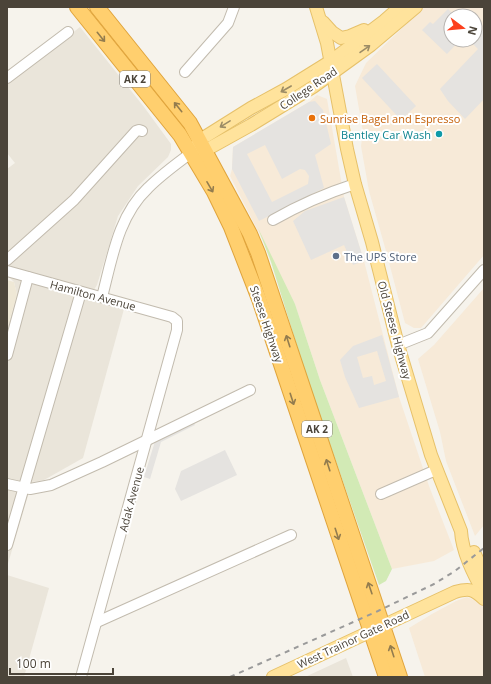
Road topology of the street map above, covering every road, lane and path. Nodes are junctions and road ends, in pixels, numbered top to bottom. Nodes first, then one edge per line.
1 (77, 7) edge
2 (97, 7) edge
3 (234, 7) edge
4 (316, 7) edge
5 (400, 7) edge
6 (416, 7) edge
7 (320, 19) junction
8 (384, 21) junction
9 (68, 32) dead end
10 (332, 66) junction
11 (185, 72) dead end
12 (7, 78) edge
13 (142, 131) dead end
14 (203, 145) junction
15 (191, 153) junction
16 (355, 184) junction
17 (274, 220) dead end
18 (7, 260) edge
19 (484, 270) edge
20 (7, 271) edge
21 (28, 277) junction
22 (81, 292) junction
23 (102, 297) junction
24 (177, 321) joint
25 (398, 345) junction
26 (7, 355) edge
27 (250, 390) dead end
28 (147, 440) junction
29 (436, 470) junction
30 (7, 484) edge
31 (23, 488) junction
32 (381, 494) dead end
33 (291, 535) dead end
34 (7, 545) edge
35 (479, 575) edge
36 (484, 585) edge
37 (484, 593) edge
38 (484, 599) edge
39 (433, 602) junction
40 (96, 622) junction
41 (376, 628) junction
42 (81, 677) edge
43 (273, 677) edge
44 (386, 677) edge
45 (400, 677) edge

1 -> 15 highway, Steese Highway / AK 2
14 -> 2 highway, Steese Highway / AK 2
3 - 11 street
4 - 7 main road, Old Steese Highway
5 - 8 main road, College Road
10 -> 6 main road, College Road
7 - 8 main road
7 - 10 main road, Old Steese Highway
8 - 10 main road, College Road
9 - 12 street
10 - 14 main road, College Road
10 - 16 main road, Old Steese Highway
13 - 18 street
14 - 15 main road, College Road
41 -> 14 highway, Steese Highway / AK 2
15 - 23 street, College Road
15 -> 41 highway, Steese Highway / AK 2
16 - 17 street
16 - 25 main road, Old Steese Highway
19 - 25 street
20 - 21 street, Hamilton Avenue
21 - 22 street, Hamilton Avenue
21 - 26 street
22 - 23 street, Hamilton Avenue
22 - 31 street
23 - 24 street, Hamilton Avenue
24 - 28 street, Adak Avenue
25 - 29 main road, Old Steese Highway
27 - 28 street
28 - 31 street
28 - 40 street, Adak Avenue
29 - 32 street
29 - 35 main road, Old Steese Highway
30 - 31 street
31 - 34 street
33 - 40 street
35 - 36 main road
35 - 37 main road, Old Steese Highway
35 - 39 main road, West Trainor Gate Road
38 - 39 main road, West Trainor Gate Road
39 - 41 main road, West Trainor Gate Road
40 - 42 street, Adak Avenue
41 - 43 main road, West Trainor Gate Road
41 - 44 highway, Steese Highway / AK 2
45 -> 41 highway, Steese Highway / AK 2

